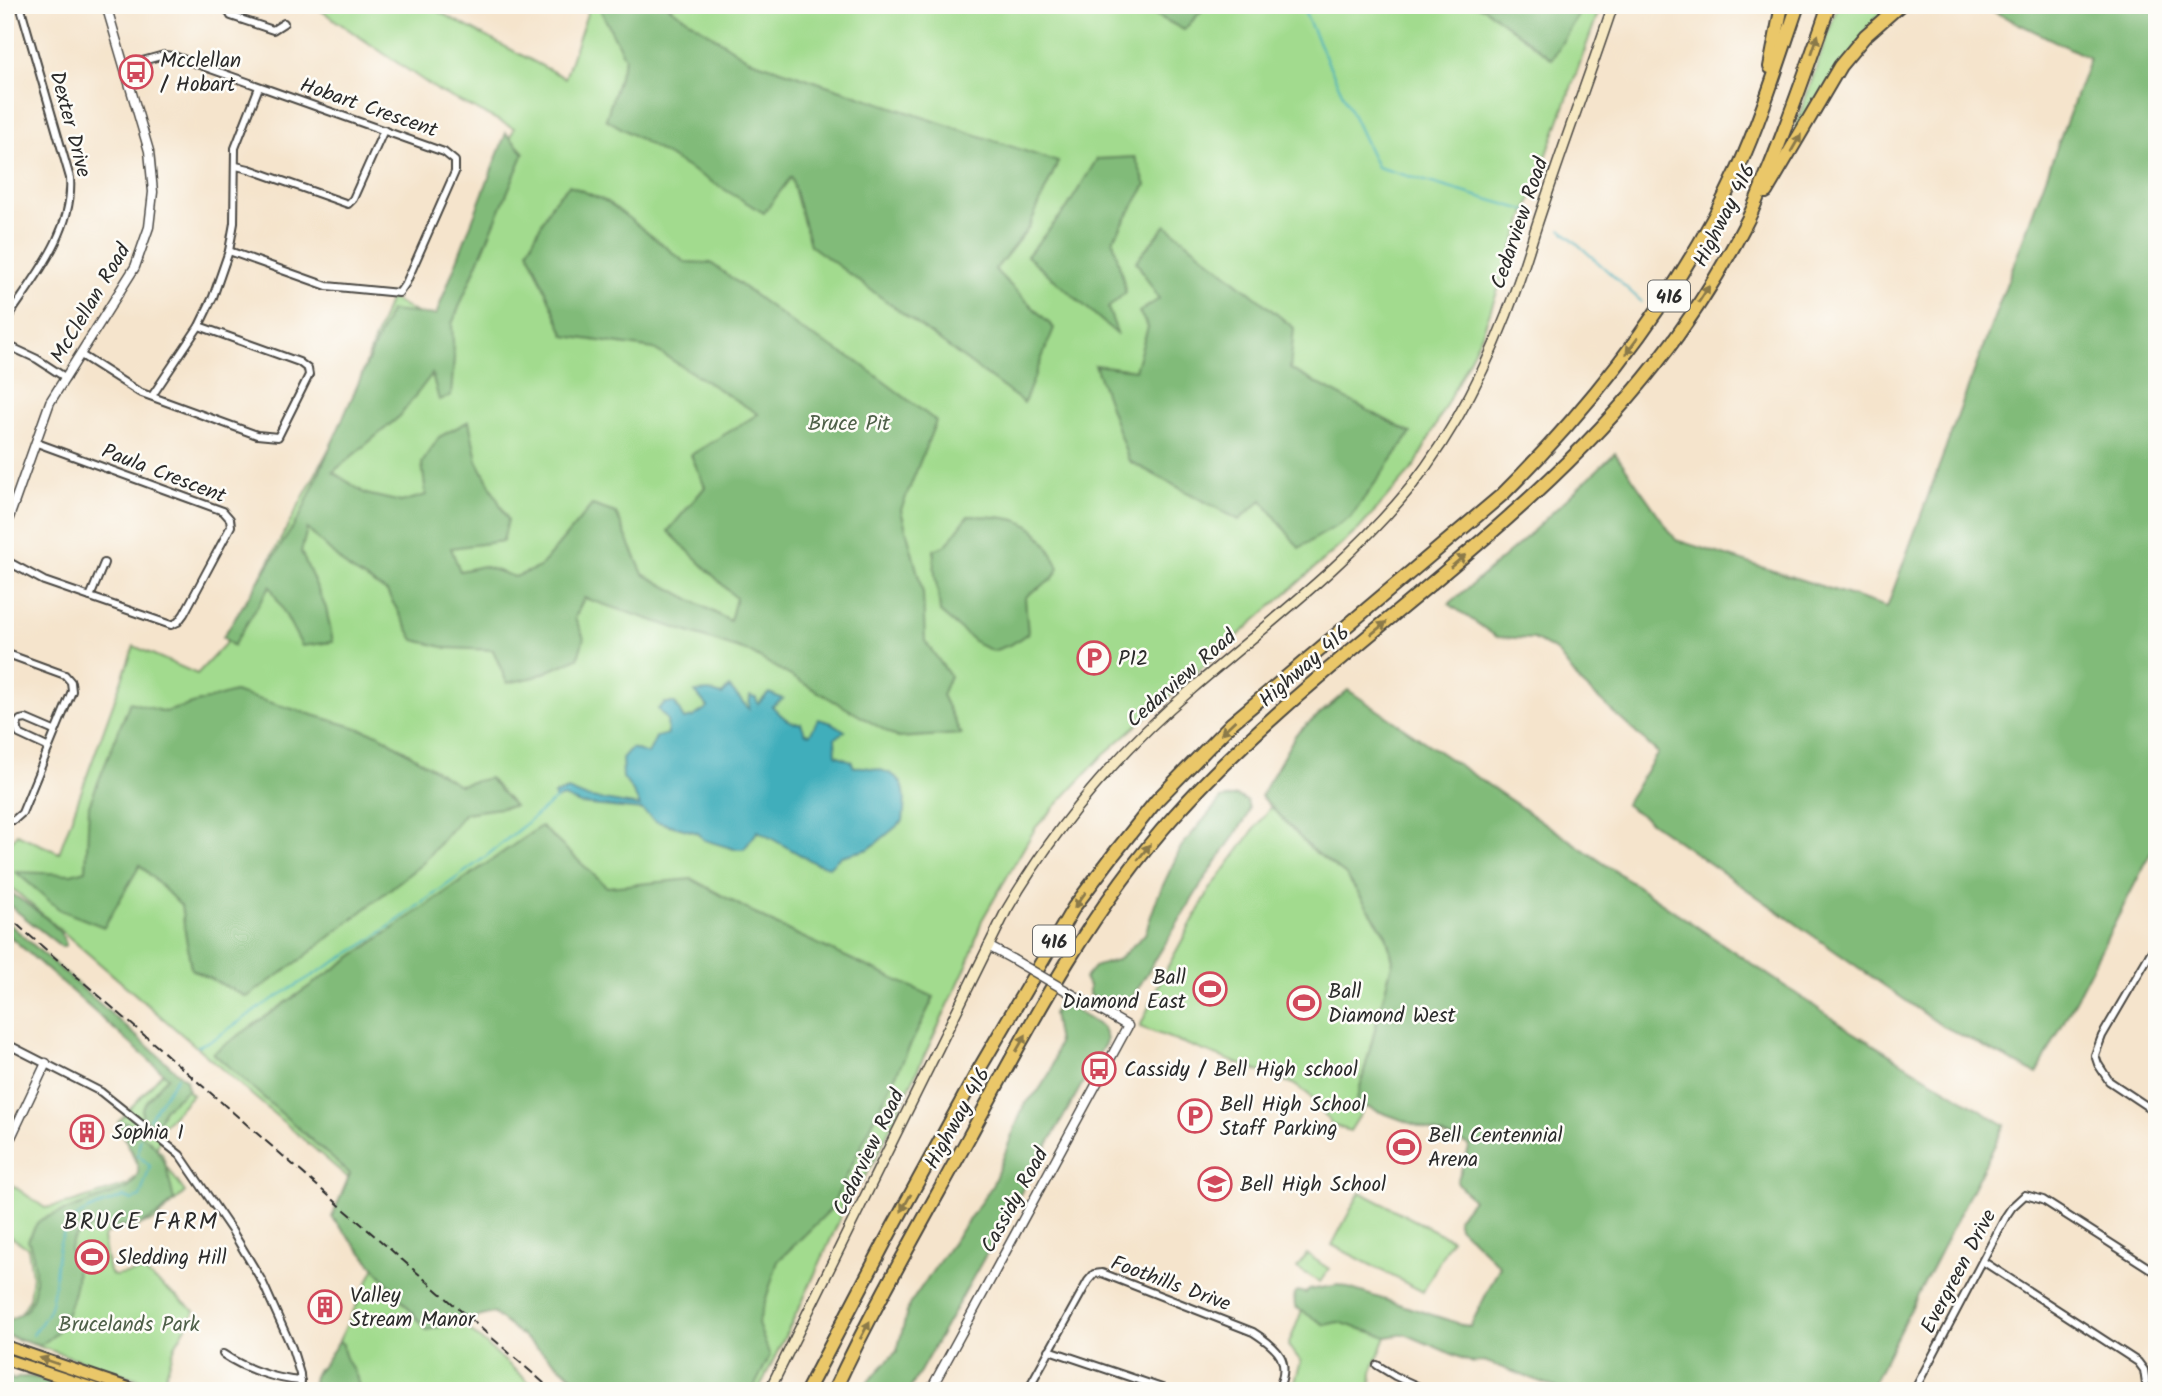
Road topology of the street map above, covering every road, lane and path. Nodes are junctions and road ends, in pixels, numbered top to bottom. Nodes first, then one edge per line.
1 (20, 5) edge
2 (106, 5) edge
3 (225, 5) edge
4 (1613, 5) edge
5 (1782, 5) edge
6 (1798, 5) edge
7 (1829, 5) edge
8 (1900, 5) edge
9 (284, 23) dead end
10 (124, 66) junction
11 (259, 87) junction
12 (1760, 116) junction
13 (384, 130) junction
14 (236, 166) junction
15 (1747, 222) junction
16 (229, 251) junction
17 (5, 322) edge
18 (199, 326) junction
19 (5, 344) edge
20 (80, 355) junction
21 (66, 378) junction
22 (152, 396) junction
23 (37, 443) junction
24 (5, 529) edge
25 (5, 560) edge
26 (104, 563) dead end
27 (90, 597) junction
28 (5, 653) edge
29 (54, 731) junction
30 (47, 747) junction
31 (5, 821) edge
32 (2157, 942) edge
33 (988, 946) junction
34 (5, 1044) edge
35 (46, 1063) junction
36 (2156, 1111) edge
37 (5, 1150) edge
38 (1983, 1262) junction
39 (2157, 1273) edge
40 (5, 1346) edge
41 (1049, 1350) junction
42 (223, 1354) dead end
43 (5, 1359) edge
44 (1377, 1365) dead end
45 (301, 1381) junction
46 (102, 1391) edge
47 (137, 1391) edge
48 (301, 1391) edge
49 (769, 1391) edge
50 (807, 1391) edge
51 (834, 1391) edge
52 (930, 1391) edge
53 (1027, 1391) edge
54 (1171, 1391) edge
55 (1277, 1391) edge
56 (1427, 1391) edge
57 (1914, 1391) edge
58 (2008, 1391) edge
59 (2034, 1391) edge
60 (2147, 1391) edge

1 - 17 street, Dexter Drive
2 - 10 street, McClellan Road
3 - 9 street
4 - 33 main road, Cedarview Road
5 - 12 highway
6 - 12 highway, Highway 416 / 416
15 -> 7 highway, Highway 416 / 416
15 -> 8 highway
10 - 11 street, Hobart Crescent
10 - 20 street, McClellan Road
11 - 13 street, Hobart Crescent
11 - 14 street
12 -> 50 highway, Highway 416 / 416
13 - 14 street
13 - 16 street, Hobart Crescent
14 - 16 street
51 -> 15 highway, Highway 416 / 416
16 - 18 street
18 - 22 street
18 - 22 street
19 - 21 street
20 - 21 street, McClellan Road
20 - 22 street
21 - 23 street, McClellan Road
23 - 24 street, McClellan Road
23 - 27 street, Paula Crescent
25 - 27 street, Paula Crescent
26 - 27 street
28 - 29 street
29 - 30 street
29 - 30 street
30 - 31 street
32 - 36 street
33 - 49 main road, Cedarview Road
33 - 52 street, Cassidy Road, bridge
34 - 35 street
35 - 37 street
35 - 45 street
38 - 39 street, Evergreen Drive
38 - 57 street, Evergreen Drive
38 - 60 street
47 -> 40 main road
41 - 53 street, Foothills Drive
41 - 54 street
41 - 55 street, Foothills Drive
42 - 45 street
43 - 46 main road
44 - 56 street
45 - 48 street
58 - 59 street

